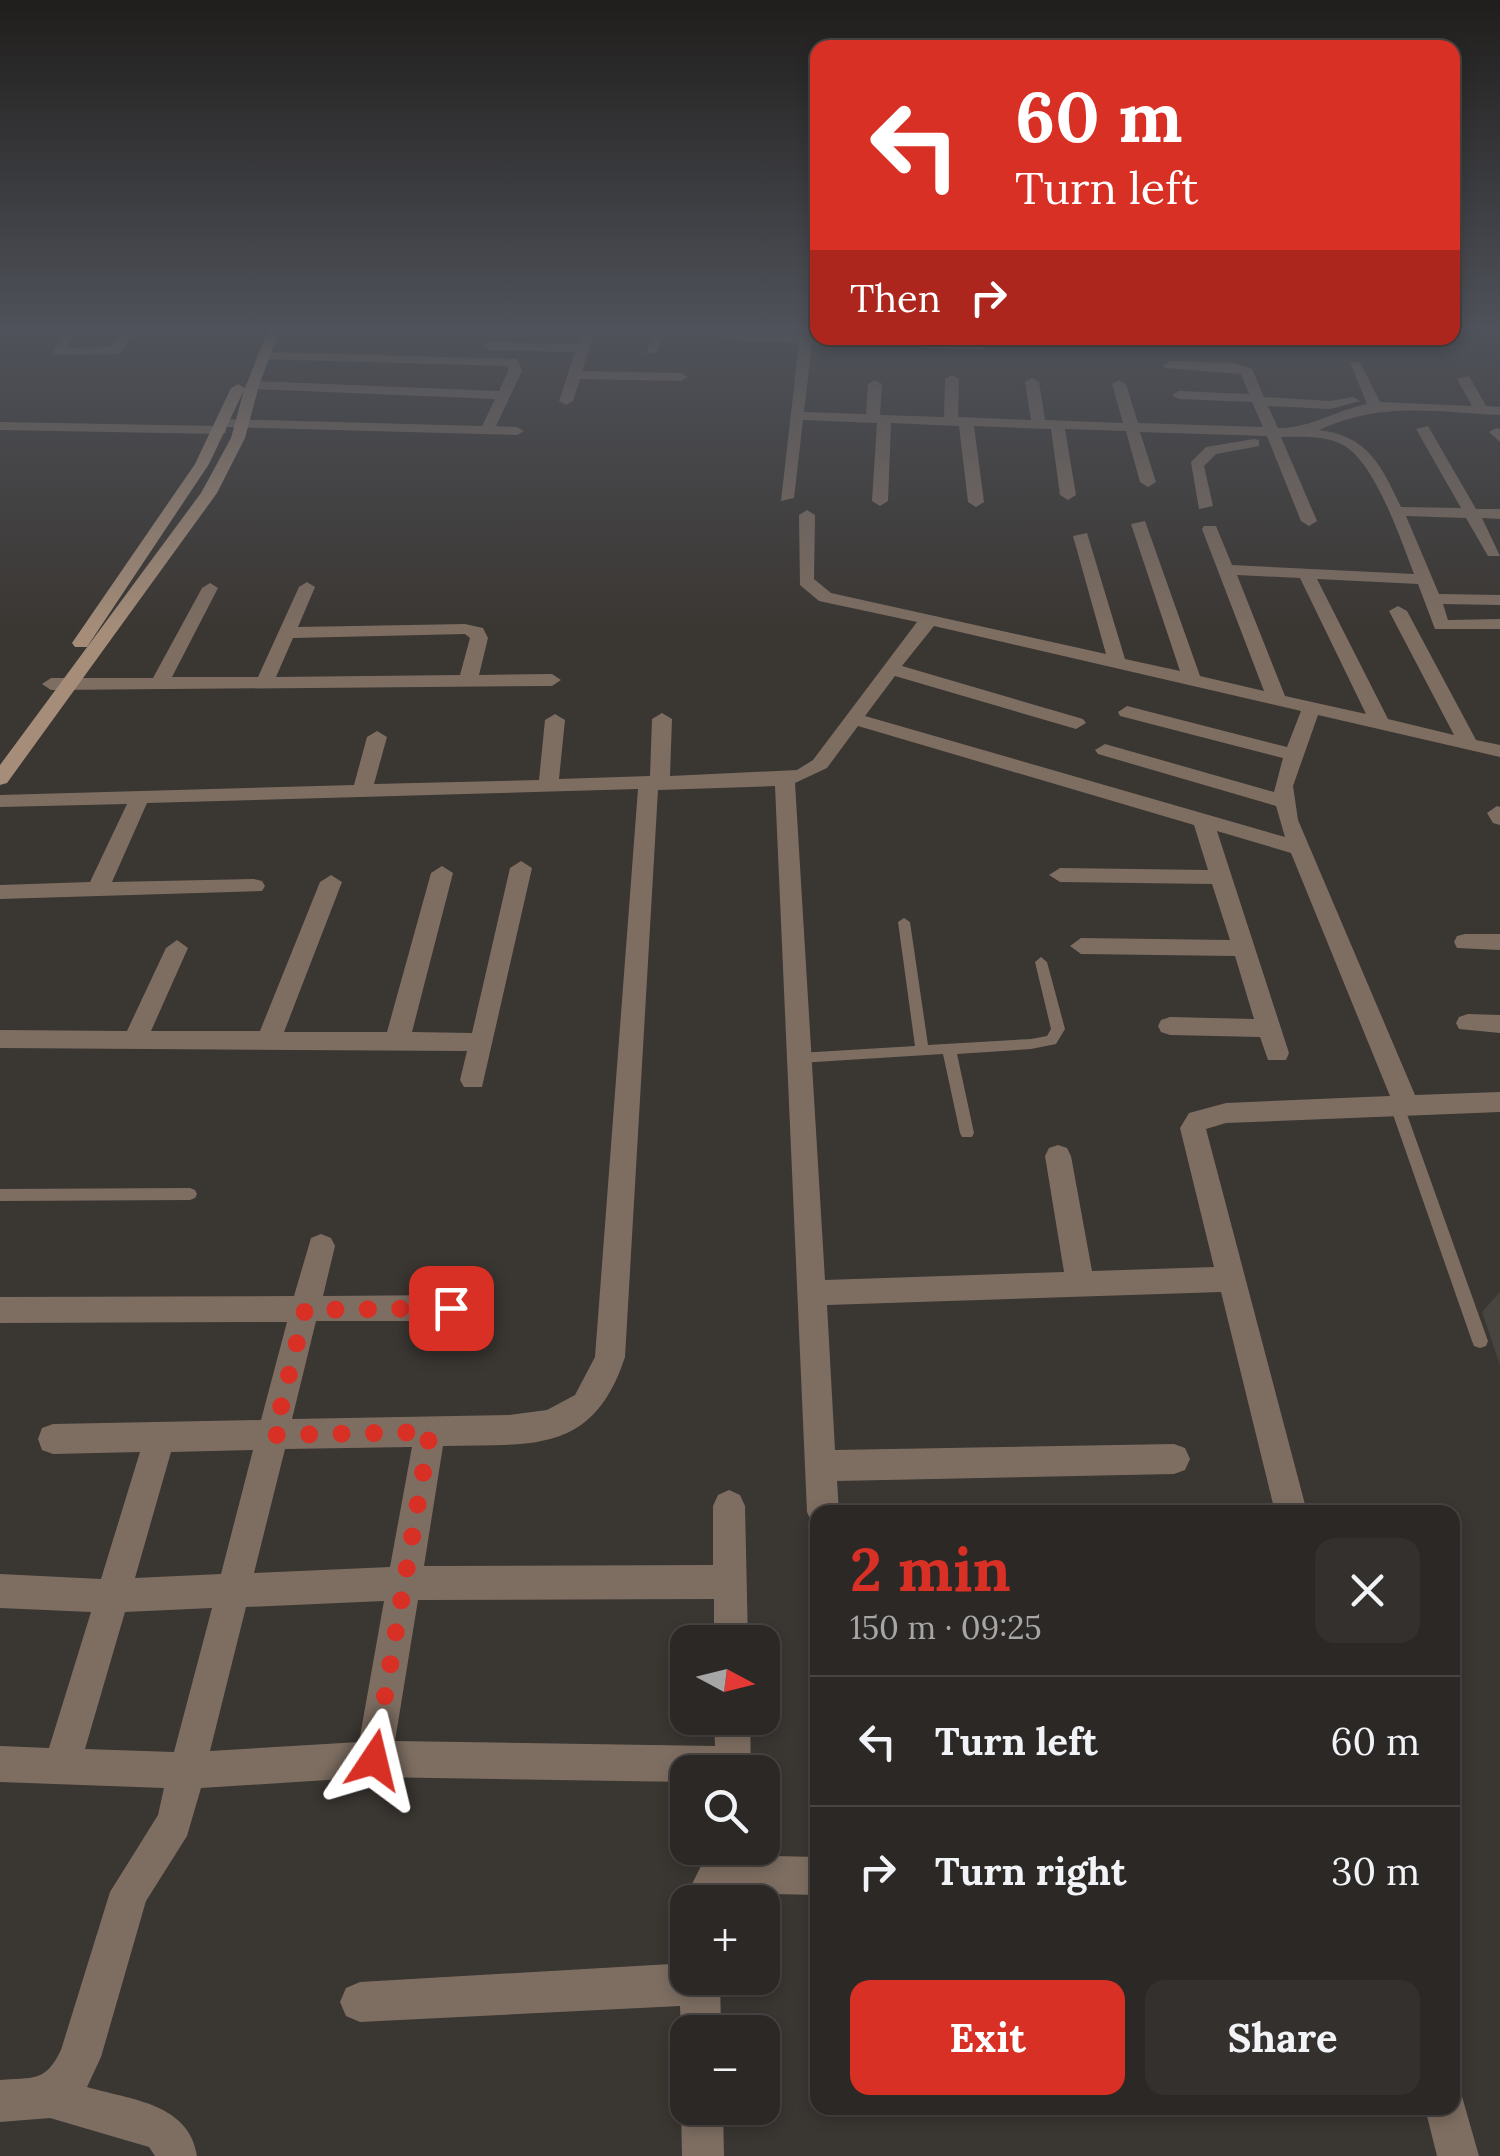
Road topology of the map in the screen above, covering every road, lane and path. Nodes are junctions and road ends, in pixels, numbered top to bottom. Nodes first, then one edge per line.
1 (220, 431) edge
2 (239, 431) edge
3 (505, 431) edge
4 (517, 431) dead end
5 (794, 431) edge
6 (878, 431) edge
7 (961, 431) edge
8 (1058, 431) edge
9 (1131, 431) edge
10 (1181, 431) edge
11 (1269, 431) edge
12 (1306, 431) edge
13 (1424, 431) edge
14 (1298, 434) junction
15 (1272, 437) junction
16 (1148, 482) dead end
17 (1068, 495) dead end
18 (786, 498) dead end
19 (880, 500) dead end
20 (976, 502) dead end
21 (1205, 506) dead end
22 (1394, 510) junction
23 (1471, 513) junction
24 (1500, 514) edge
25 (807, 515) dead end
26 (1309, 521) dead end
27 (1140, 524) dead end
28 (1210, 530) dead end
29 (1081, 536) dead end
30 (1494, 553) dead end
31 (1227, 570) junction
32 (1306, 573) junction
33 (1424, 578) junction
34 (307, 587) dead end
35 (210, 588) dead end
36 (1434, 599) junction
37 (1500, 600) edge
38 (1398, 611) dead end
39 (933, 620) junction
40 (1500, 624) edge
41 (286, 634) junction
42 (1117, 662) junction
43 (891, 669) junction
44 (552, 680) dead end
45 (1192, 680) junction
46 (468, 681) junction
47 (264, 683) junction
48 (60, 684) junction
49 (160, 684) junction
50 (1277, 700) junction
51 (1311, 708) junction
52 (1127, 712) dead end
53 (854, 719) junction
54 (556, 720) dead end
55 (662, 720) dead end
56 (1076, 722) dead end
57 (1380, 724) junction
58 (376, 737) dead end
59 (1469, 744) junction
60 (1104, 750) dead end
61 (0, 751) edge
62 (1500, 751) edge
63 (1294, 755) junction
64 (0, 779) edge
65 (785, 780) junction
66 (654, 784) junction
67 (548, 787) junction
68 (362, 792) junction
69 (140, 797) junction
70 (0, 801) edge
71 (1284, 802) junction
72 (1203, 820) junction
73 (1298, 848) junction
74 (521, 868) dead end
75 (442, 873) dead end
76 (1060, 874) dead end
77 (1221, 877) junction
78 (332, 882) dead end
79 (254, 886) dead end
80 (98, 890) junction
81 (0, 892) edge
82 (904, 922) dead end
83 (1464, 942) dead end
84 (1500, 942) edge
85 (1080, 946) dead end
86 (177, 948) dead end
87 (1244, 948) junction
88 (1041, 962) dead end
89 (1468, 1024) dead end
90 (1500, 1024) edge
91 (1170, 1026) dead end
92 (1270, 1028) junction
93 (0, 1040) edge
94 (135, 1040) junction
95 (268, 1041) junction
96 (397, 1042) junction
97 (482, 1042) junction
98 (949, 1049) junction
99 (922, 1051) junction
100 (1278, 1053) dead end
101 (799, 1058) junction
102 (473, 1080) dead end
103 (1500, 1102) edge
104 (1402, 1106) junction
105 (967, 1133) dead end
106 (1058, 1156) dead end
107 (190, 1194) dead end
108 (0, 1195) edge
109 (321, 1246) dead end
110 (1231, 1279) junction
111 (1080, 1284) junction
112 (812, 1292) junction
113 (451, 1308) dead end
114 (0, 1310) edge
115 (305, 1310) junction
116 (1480, 1340) dead end
117 (430, 1432) junction
118 (274, 1435) junction
119 (160, 1437) junction
120 (53, 1439) dead end
121 (1174, 1458) dead end
122 (820, 1466) junction
123 (823, 1505) edge
124 (1290, 1505) edge
125 (729, 1506) dead end
126 (730, 1582) junction
127 (407, 1583) junction
128 (234, 1588) junction
129 (0, 1591) edge
130 (112, 1596) junction
131 (731, 1625) edge
132 (374, 1760) junction
133 (0, 1764) edge
134 (62, 1766) junction
135 (670, 1767) edge
136 (188, 1771) junction
137 (730, 1865) edge
138 (756, 1865) edge
139 (810, 1875) edge
140 (712, 1885) edge
141 (670, 1983) edge
142 (360, 2002) dead end
143 (50, 2097) junction
144 (0, 2101) edge
145 (1448, 2115) edge
146 (702, 2125) edge
147 (176, 2156) edge
148 (703, 2156) edge
149 (1458, 2156) edge

1 - 48 main road
2 - 48 main road
3 - 4 street
5 - 18 street
6 - 19 street
7 - 20 street
8 - 17 street
9 - 16 street
10 - 15 street
11 - 15 street
12 - 14 street
13 - 23 street
14 - 15 street
14 - 22 street
15 - 21 street
15 - 26 street
22 - 23 street
22 - 33 street
23 - 24 street
23 - 30 street
25 - 39 street
27 - 45 street
28 - 31 street
29 - 42 street
31 - 32 street
31 - 50 street
32 - 33 street
32 - 57 street
33 - 36 street
34 - 41 street
35 - 49 street
36 - 37 street
36 - 40 street
38 - 59 street
39 - 42 street
39 - 43 street
41 - 46 street
41 - 47 street
42 - 45 street
43 - 53 street
43 - 56 street
44 - 46 street
45 - 50 street
46 - 47 street
47 - 49 street
48 - 49 street
48 - 61 main road
48 - 64 main road
50 - 51 street
51 - 57 street
51 - 63 street
52 - 63 street
53 - 65 street
53 - 72 street
54 - 67 street
55 - 66 street
57 - 59 street
58 - 68 street
59 - 62 street
60 - 71 street
63 - 71 street
65 - 66 street
65 - 101 street
66 - 67 street
66 - 117 street
67 - 68 street
68 - 69 street
69 - 70 street
69 - 80 street
71 - 73 street
72 - 73 street
72 - 77 street
73 - 104 street
74 - 97 street
75 - 96 street
76 - 77 street
77 - 87 street
78 - 95 street
79 - 80 street
80 - 81 street
82 - 99 lane
83 - 84 street
85 - 87 street
86 - 94 street
87 - 92 street
88 - 98 lane
89 - 90 street
91 - 92 street
92 - 100 street
93 - 94 street
94 - 95 street
95 - 96 street
96 - 97 street
97 - 102 street
98 - 99 lane
98 - 105 lane
99 - 101 lane
101 - 112 street
103 - 104 street
104 - 110 street
104 - 116 lane
106 - 111 street
107 - 108 lane
109 - 115 street
110 - 111 street
110 - 124 street
111 - 112 street
112 - 122 street
113 - 115 street
114 - 115 street
115 - 118 street
117 - 118 street
117 - 127 street
118 - 119 street
118 - 128 street
119 - 120 street
119 - 130 street
121 - 122 street
122 - 123 street
125 - 126 street
126 - 127 street
126 - 131 street
127 - 128 street
127 - 132 street
128 - 130 street
128 - 136 street
129 - 130 street
130 - 134 street
132 - 135 street
132 - 136 street
133 - 134 street
134 - 136 street
136 - 143 street
137 - 140 street
138 - 139 street
141 - 142 street
143 - 144 street
143 - 147 street
145 - 149 street
146 - 148 street

